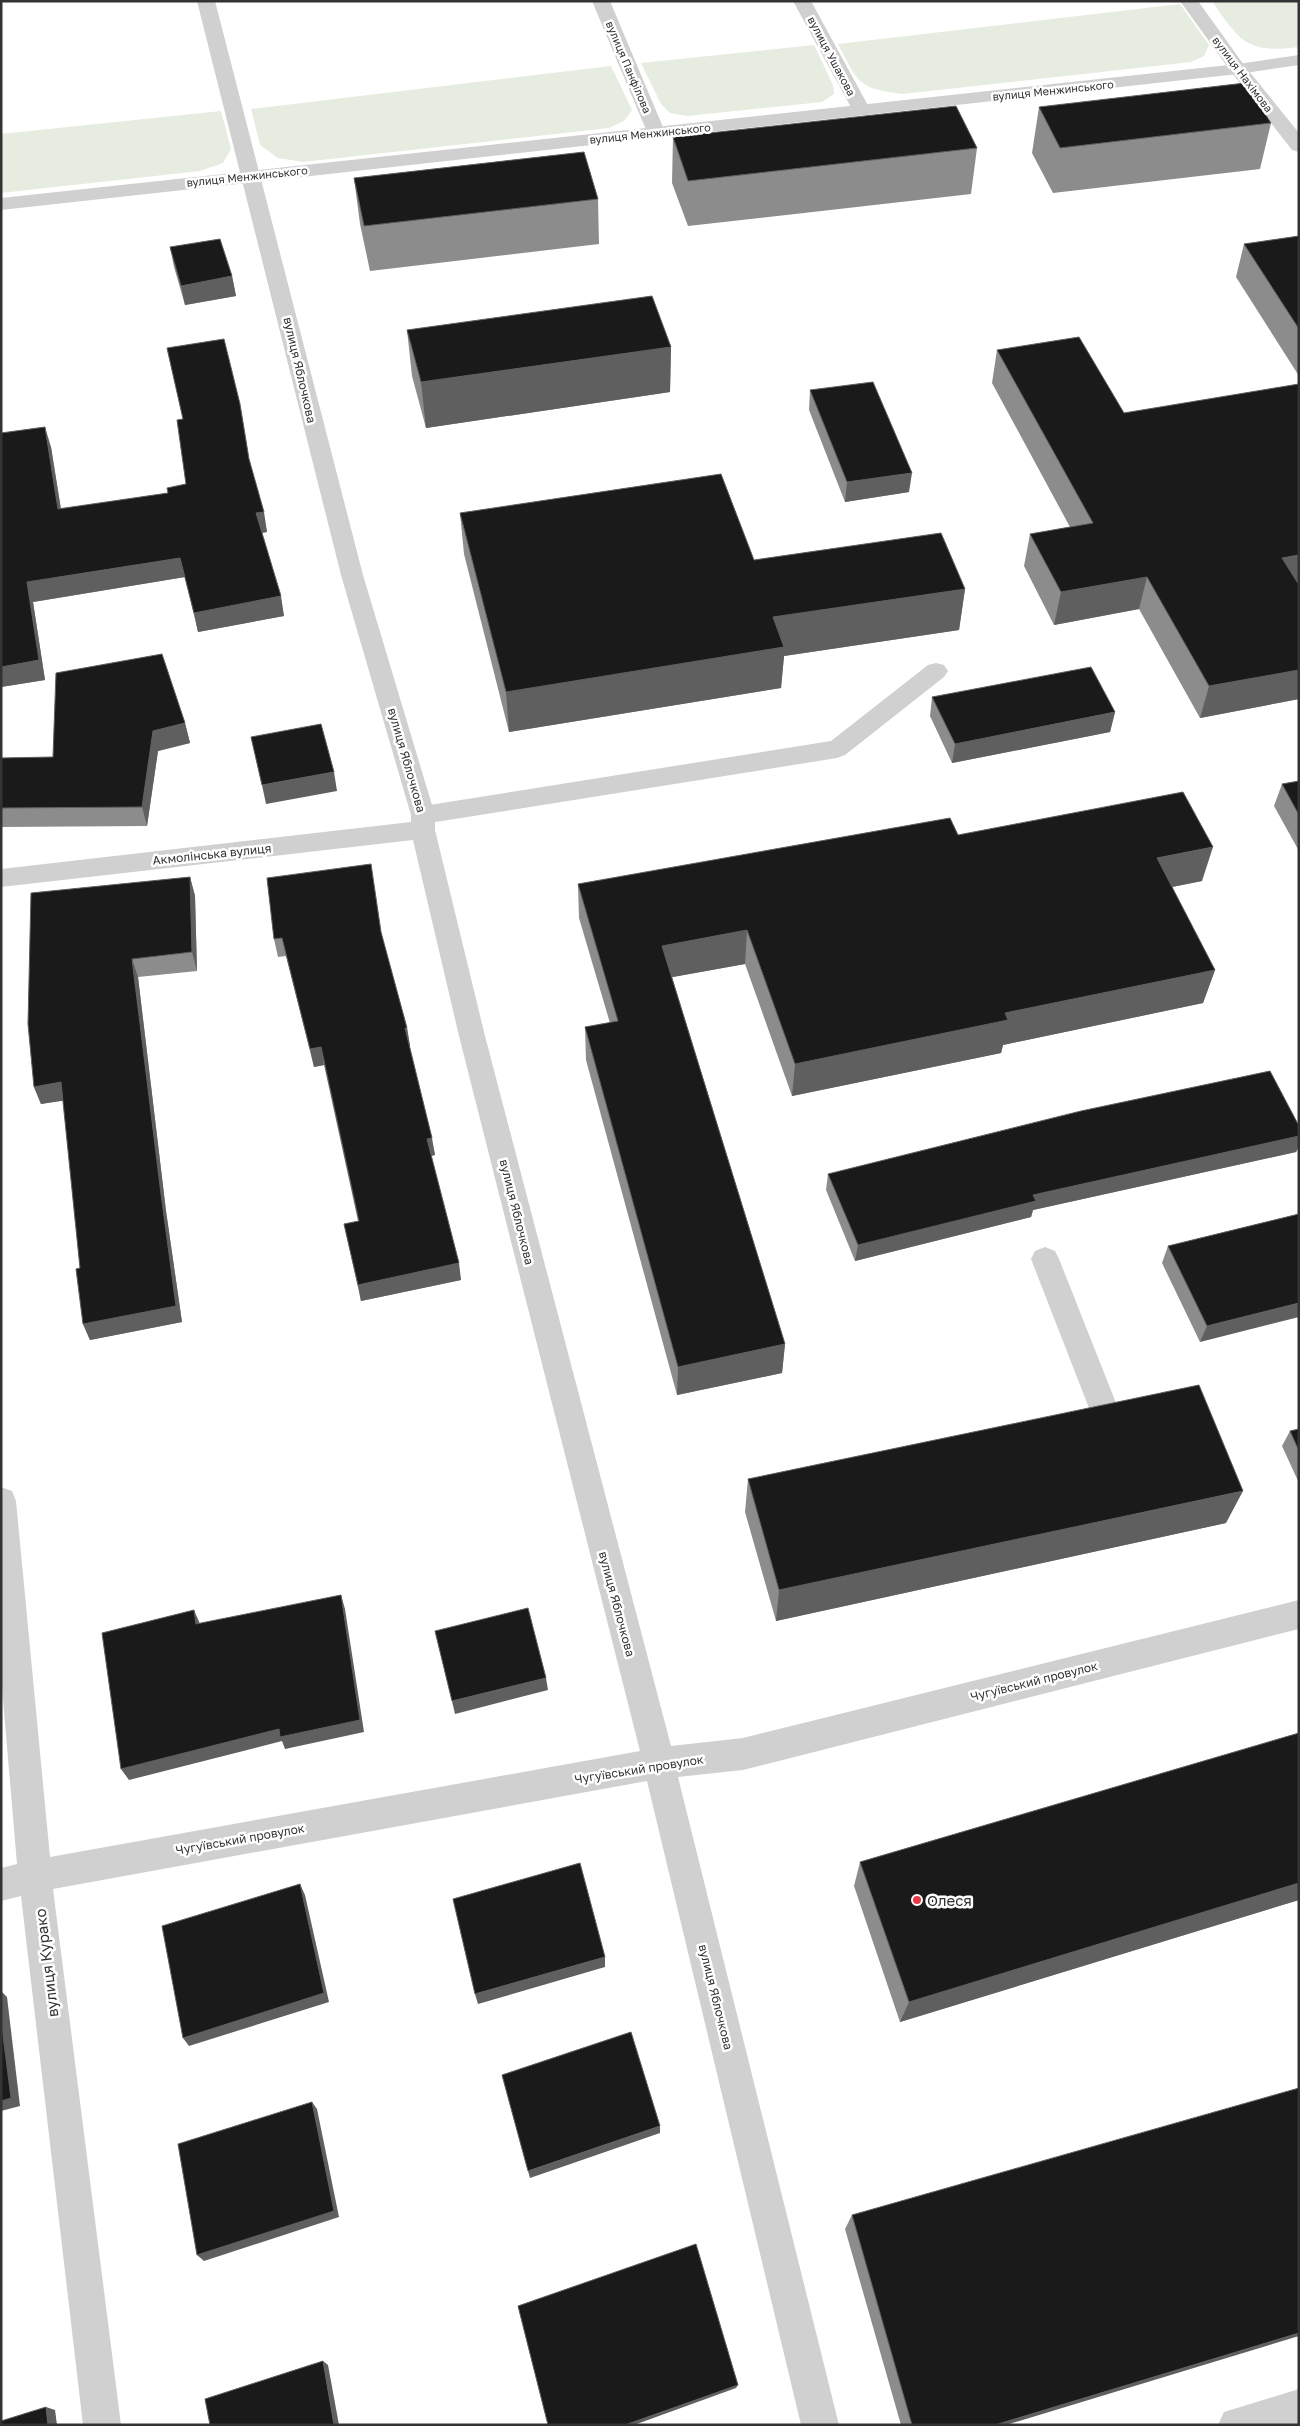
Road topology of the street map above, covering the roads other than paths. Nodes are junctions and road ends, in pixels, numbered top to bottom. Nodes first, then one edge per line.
1 (206, 1) edge
2 (601, 1) edge
3 (802, 1) edge
4 (1189, 1) edge
5 (1299, 60) edge
6 (1238, 69) junction
7 (862, 111) junction
8 (656, 132) junction
9 (1299, 146) edge
10 (252, 176) junction
11 (1, 204) edge
12 (936, 671) dead end
13 (423, 823) junction
14 (1, 878) edge
15 (1045, 1259) dead end
16 (1058, 1426) edge
17 (1, 1501) edge
18 (1299, 1614) edge
19 (659, 1763) junction
20 (35, 1876) junction
21 (1, 1885) edge
22 (1299, 2408) edge
23 (102, 2425) edge
24 (820, 2425) edge
25 (1237, 2425) edge

1 - 10 street, вулиця Яблочкова
2 - 8 street, вулиця Панфілова
3 - 7 street, вулиця Ушакова
4 - 6 street, вулиця Нахімова
5 - 6 street, вулиця Менжинського
6 - 7 street, вулиця Менжинського
6 - 9 street, вулиця Нахімова
7 - 8 street, вулиця Менжинського
8 - 10 street, вулиця Менжинського
10 - 11 street, вулиця Менжинського
10 - 13 street, вулиця Яблочкова
12 - 13 street, Акмолінська вулиця
13 - 14 street, Акмолінська вулиця
13 - 19 street, вулиця Яблочкова
15 - 16 street
17 - 20 street, вулиця Курако
18 - 19 street, Чугуївський провулок
19 - 20 street, Чугуївський провулок
19 - 24 street, вулиця Яблочкова
20 - 21 street, Чугуївський провулок
20 - 23 street, вулиця Курако
22 - 25 street

